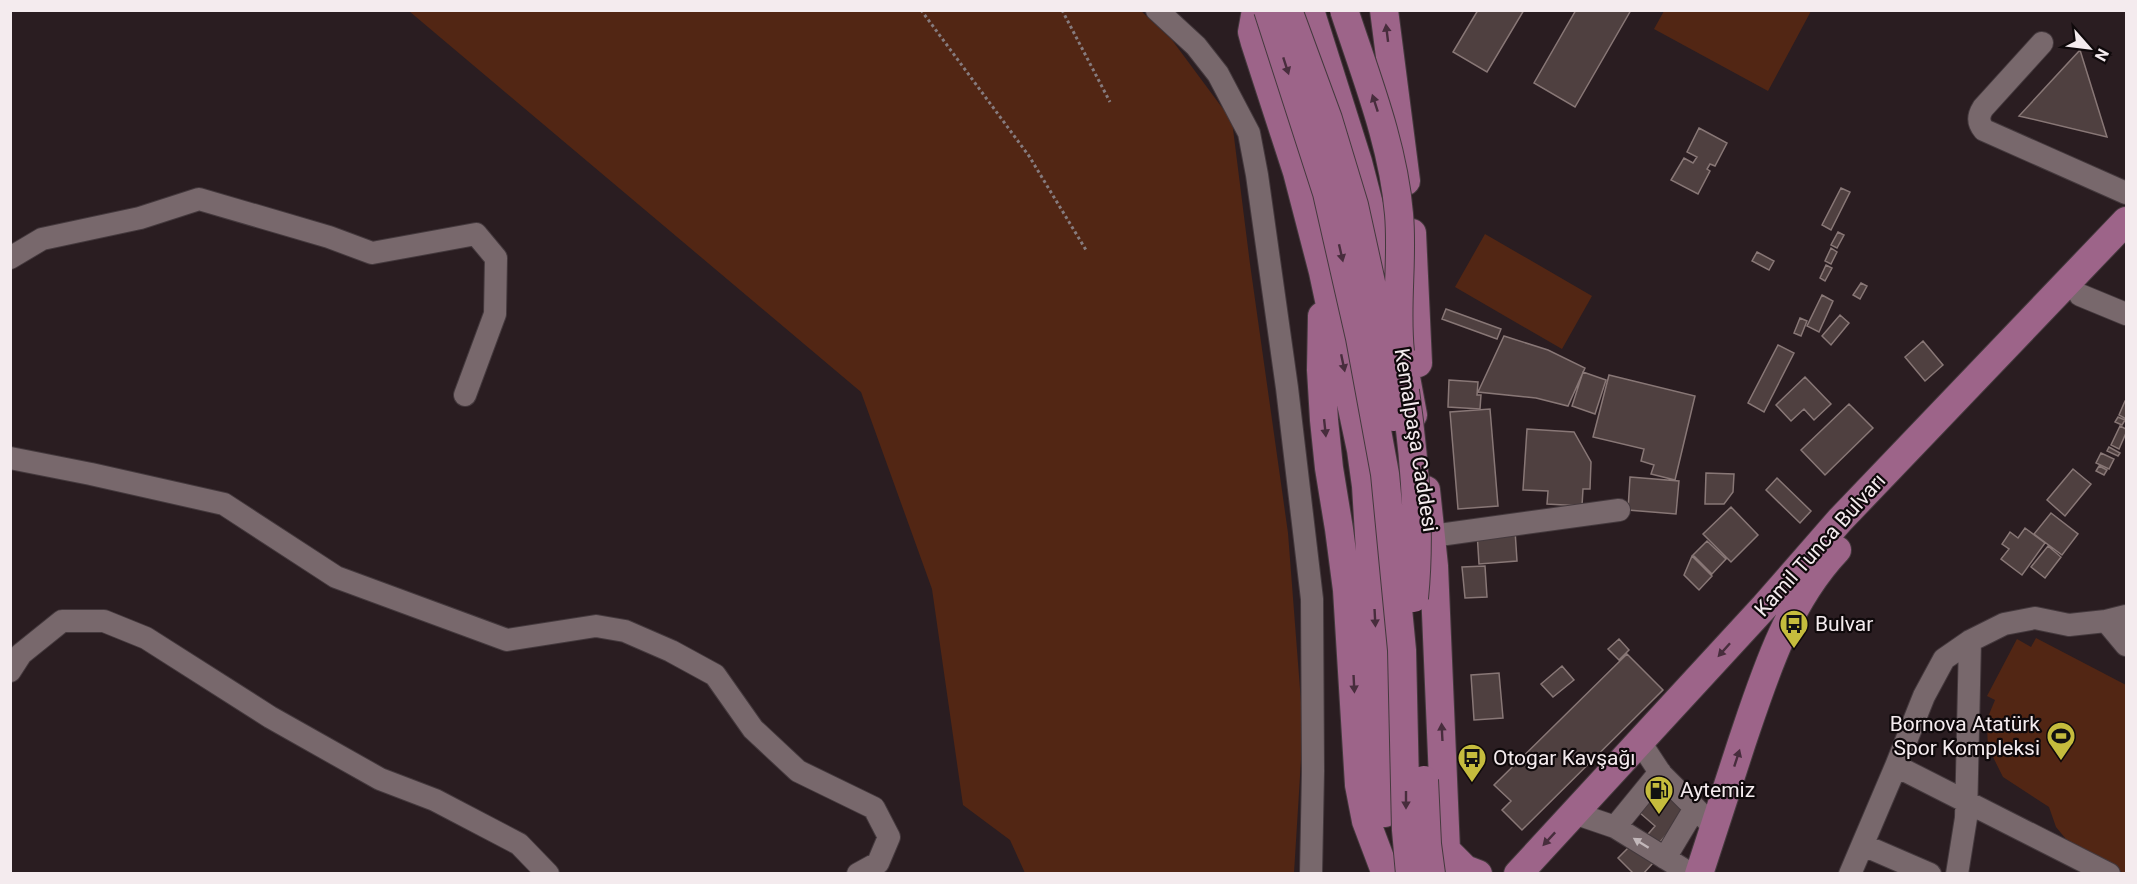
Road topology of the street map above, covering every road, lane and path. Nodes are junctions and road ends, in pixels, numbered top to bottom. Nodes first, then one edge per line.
1 (921, 10) edge
2 (1062, 10) edge
3 (1157, 10) edge
4 (1241, 10) edge
5 (1256, 10) edge
6 (1268, 10) edge
7 (1344, 10) edge
8 (1384, 10) edge
9 (1306, 12) edge
10 (2042, 43) dead end
11 (1255, 44) junction
12 (1110, 102) dead end
13 (1358, 162) junction
14 (1297, 172) junction
15 (2127, 193) edge
16 (2127, 220) edge
17 (2127, 246) edge
18 (1086, 250) dead end
19 (10, 258) edge
20 (1323, 272) junction
21 (2080, 295) junction
22 (2127, 314) edge
23 (465, 395) dead end
24 (10, 458) edge
25 (1424, 467) junction
26 (1619, 510) dead end
27 (1432, 537) junction
28 (1434, 566) junction
29 (1371, 567) junction
30 (1414, 598) junction
31 (2116, 618) edge
32 (1970, 640) junction
33 (2127, 645) edge
34 (10, 671) edge
35 (1640, 742) junction
36 (1896, 766) junction
37 (1660, 772) junction
38 (1966, 800) junction
39 (1385, 813) dead end
40 (1574, 813) junction
41 (1704, 818) junction
42 (1615, 827) junction
43 (1863, 845) junction
44 (1665, 858) junction
45 (1443, 866) edge
46 (1522, 868) edge
47 (548, 873) edge
48 (858, 873) edge
49 (1311, 873) edge
50 (1386, 873) edge
51 (1410, 873) edge
52 (1478, 873) edge
53 (1494, 873) edge
54 (1691, 873) edge
55 (1699, 873) edge
56 (1850, 873) edge
57 (1929, 873) edge
58 (1957, 873) edge
59 (2109, 873) edge

1 - 18 path
2 - 12 path
3 - 49 street
4 - 11 main road
5 - 11 main road
6 -> 51 main road, bridge
30 -> 7 main road, bridge
25 -> 8 main road
9 - 13 main road, Kemalpaşa Caddesi
9 - 30 main road, bridge
10 - 15 street
11 - 14 main road
13 - 14 main road
13 - 25 main road, Kemalpaşa Caddesi
14 - 20 main road
16 -> 35 main road, Kamil Tunca Bulvarı
17 - 21 main road, Kamil Tunca Bulvarı
19 - 23 street
20 -> 29 main road
20 -> 50 main road
21 - 22 street
41 -> 21 main road, Kamil Tunca Bulvarı
24 - 48 street
25 - 27 main road, Kemalpaşa Caddesi
26 - 27 street
27 - 28 main road, Kemalpaşa Caddesi
28 - 29 main road
45 -> 28 main road, Kemalpaşa Caddesi
29 -> 39 main road
30 - 45 main road, bridge
31 - 32 street
31 - 33 street
32 - 36 street
32 - 38 street
34 - 47 street
35 - 37 street
35 - 40 main road, Kamil Tunca Bulvarı
36 - 38 street
36 - 43 street
37 - 41 street
37 - 42 street
38 - 58 street
38 - 59 street
40 - 42 street
40 -> 46 main road, Kamil Tunca Bulvarı
41 - 44 street
41 - 55 main road, Kamil Tunca Bulvarı
44 -> 42 street
43 - 56 street
43 - 57 street
44 - 54 street
45 - 52 main road
46 - 53 main road

